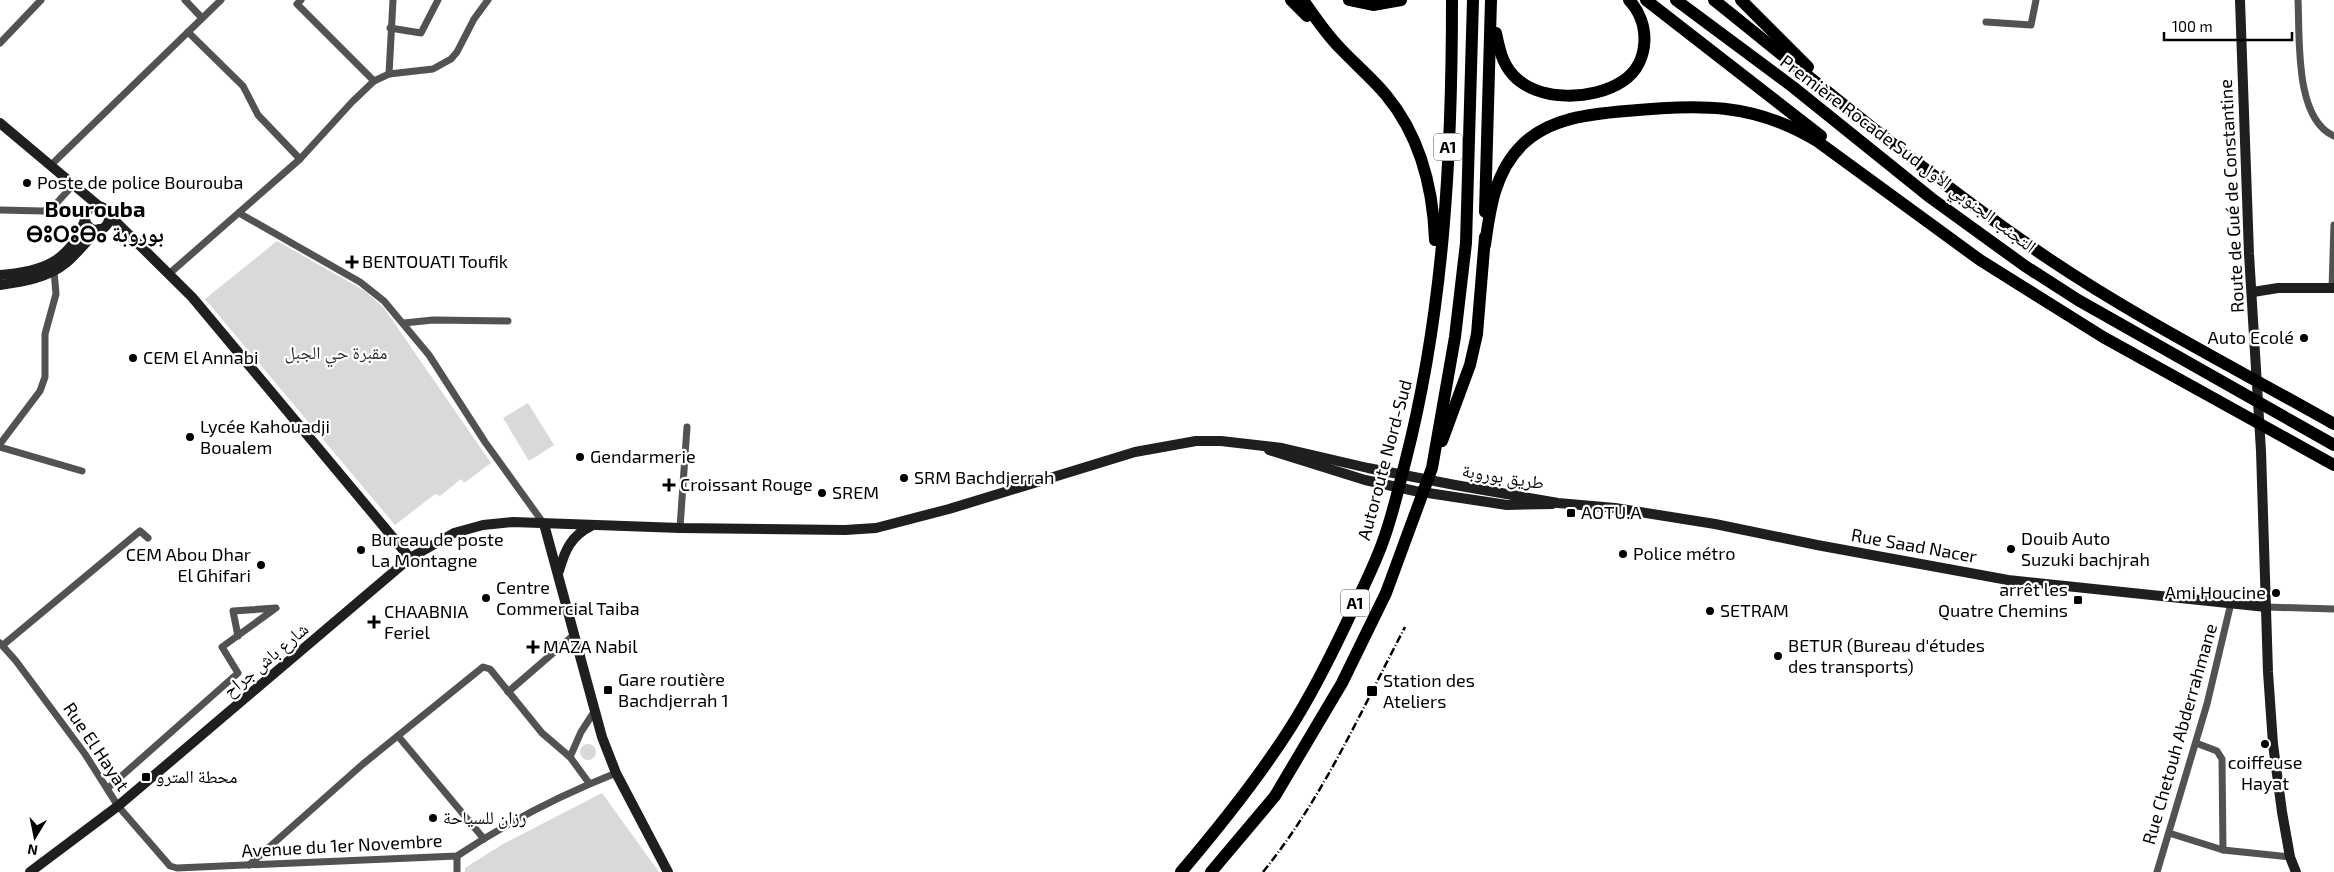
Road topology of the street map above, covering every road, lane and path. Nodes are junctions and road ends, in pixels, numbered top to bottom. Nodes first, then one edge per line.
1 (41, 0) edge
2 (184, 0) edge
3 (221, 0) edge
4 (301, 0) edge
5 (393, 0) edge
6 (438, 0) edge
7 (488, 0) edge
8 (1291, 0) edge
9 (1303, 0) edge
10 (1348, 0) edge
11 (1401, 0) edge
12 (1452, 0) edge
13 (1473, 0) edge
14 (1492, 0) edge
15 (1629, 0) edge
16 (1646, 0) edge
17 (1676, 0) edge
18 (1714, 0) edge
19 (1741, 0) edge
20 (2036, 0) edge
21 (2240, 0) edge
22 (2298, 0) edge
23 (202, 18) junction
24 (1986, 22) dead end
25 (390, 28) junction
26 (188, 32) junction
27 (1, 38) edge
28 (1339, 47) junction
29 (389, 74) junction
30 (374, 81) junction
31 (1852, 112) junction
32 (0, 123) edge
33 (2334, 136) edge
34 (300, 158) junction
35 (52, 164) junction
36 (74, 184) junction
37 (82, 192) junction
38 (0, 210) edge
39 (104, 210) junction
40 (239, 213) junction
41 (1920, 216) junction
42 (85, 218) junction
43 (2334, 225) edge
44 (102, 228) junction
45 (123, 228) junction
46 (1485, 245) junction
47 (54, 271) junction
48 (170, 273) junction
49 (0, 275) edge
50 (0, 285) edge
51 (2333, 288) edge
52 (2253, 292) junction
53 (1437, 294) junction
54 (508, 322) dead end
55 (404, 323) junction
56 (2334, 424) edge
57 (687, 427) dead end
58 (2334, 444) edge
59 (0, 445) edge
60 (1259, 446) junction
61 (2334, 465) edge
62 (1432, 468) junction
63 (82, 471) dead end
64 (1558, 503) junction
65 (544, 524) junction
66 (592, 525) junction
67 (680, 528) junction
68 (148, 538) dead end
69 (410, 558) junction
70 (558, 572) junction
71 (2231, 603) junction
72 (2266, 606) junction
73 (2334, 609) edge
74 (575, 634) junction
75 (238, 636) junction
76 (1, 644) edge
77 (508, 692) junction
78 (594, 712) junction
79 (398, 736) junction
80 (2196, 743) junction
81 (570, 756) junction
82 (616, 773) junction
83 (589, 783) junction
84 (108, 788) junction
85 (1275, 796) junction
86 (118, 806) junction
87 (2169, 833) junction
88 (484, 839) junction
89 (2223, 850) junction
90 (457, 856) junction
91 (2290, 857) junction
92 (249, 865) junction
93 (171, 869) edge
94 (30, 872) edge
95 (457, 872) edge
96 (668, 872) edge
97 (1181, 872) edge
98 (1211, 872) edge
99 (1223, 872) edge
100 (2157, 872) edge
101 (2296, 872) edge

1 - 27 street
2 - 23 street
3 - 23 street
4 - 30 street
5 - 25 street
6 - 25 street
7 - 29 street
8 - 28 highway
9 - 28 highway
10 - 11 highway
12 - 53 highway, Autoroute Nord-Sud / A1
13 - 62 highway, A1
14 - 15 highway
14 - 46 highway
16 - 41 highway
17 - 58 highway, Première Rocade Sud التجنب الجنوبي الأول
18 - 31 highway, Première Rocade Sud التجنب الجنوبي الأول
19 - 31 highway
20 - 24 street
21 - 52 main road, Route de Gué de Constantine
22 - 33 street
23 - 26 street
25 - 29 street
26 - 34 street
26 - 35 street
28 - 53 highway
29 - 30 street
30 - 34 street
31 - 56 highway, Première Rocade Sud التجنب الجنوبي الأول
32 - 35 main road
34 - 40 street
35 - 36 main road
36 - 37 main road
36 - 38 street
37 - 39 main road
37 - 42 main road
39 - 42 main road
39 - 44 main road
39 - 45 main road
40 - 48 street
40 - 55 street
41 - 46 highway
41 - 61 highway
42 - 44 main road
42 - 49 main road
43 - 51 street
44 - 45 main road
44 - 47 main road
45 - 48 main road
46 - 62 highway
47 - 50 main road
47 - 59 street
48 - 69 main road
51 - 52 main road
52 - 72 main road, Route de Gué de Constantine
53 - 97 highway, Autoroute Nord-Sud / A1
54 - 55 street
55 - 65 street
57 - 67 street
59 - 63 street
60 - 64 main road, طريق بوروبة
60 - 64 main road, طريق بوروبة
60 - 67 main road, شارع باش جراح
62 - 85 highway, A1
64 - 71 main road, Rue Saad Nacer
65 - 66 main road, شارع باش جراح
65 - 69 main road, شارع باش جراح
65 - 70 main road
66 - 67 main road, شارع باش جراح
66 - 70 main road
68 - 76 street
69 - 86 main road, شارع باش جراح
70 - 74 main road
71 - 72 main road, Rue Saad Nacer
71 - 80 street, Rue Chetouh Abderrahmane
72 - 73 street
72 - 91 main road, Route de Gué de Constantine
74 - 77 street
74 - 78 main road
75 - 75 street
75 - 84 street
76 - 84 street, Rue El Hayat
77 - 79 street
77 - 81 street
78 - 81 street
78 - 82 main road
79 - 88 street
79 - 92 street
80 - 87 street, Rue Chetouh Abderrahmane
80 - 89 street
81 - 83 street
82 - 83 street, Avenue du 1er Novembre
82 - 96 main road
83 - 88 street, Avenue du 1er Novembre
84 - 86 street, Rue El Hayat
85 - 98 highway, A1
85 - 99 highway
86 - 93 street, Rue El Hayat
86 - 94 main road, شارع باش جراح
87 - 89 street
87 - 100 street, Rue Chetouh Abderrahmane
88 - 90 street, Avenue du 1er Novembre
89 - 91 street
90 - 92 street, Avenue du 1er Novembre
90 - 95 street
91 - 101 main road, Route de Gué de Constantine
92 - 93 street, Avenue du 1er Novembre

